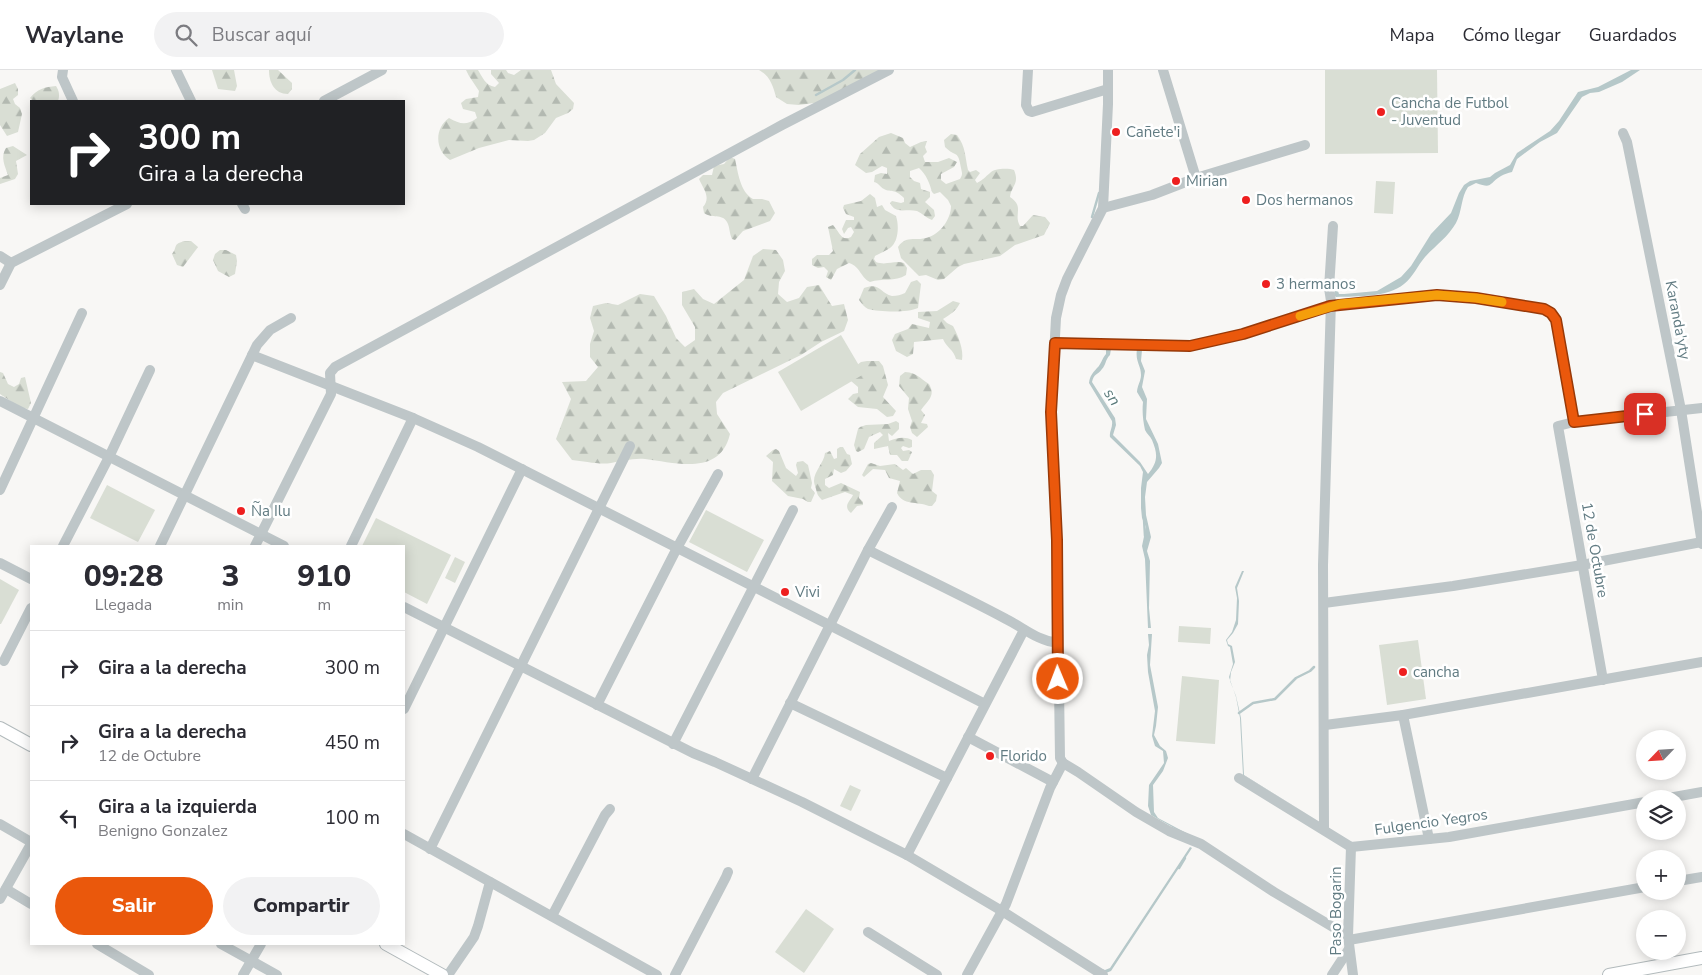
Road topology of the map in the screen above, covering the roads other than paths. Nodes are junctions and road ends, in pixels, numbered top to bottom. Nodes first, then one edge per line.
1 (63, 70) edge
2 (176, 70) edge
3 (382, 70) edge
4 (889, 70) edge
5 (1028, 70) edge
6 (1108, 70) edge
7 (1163, 70) edge
8 (1108, 89) junction
9 (74, 100) edge
10 (191, 100) edge
11 (326, 100) edge
12 (1623, 133) dead end
13 (1305, 145) dead end
14 (1196, 178) junction
15 (125, 205) edge
16 (1103, 208) junction
17 (1333, 226) dead end
18 (0, 256) edge
19 (12, 263) junction
20 (0, 285) edge
21 (1330, 303) junction
22 (82, 313) dead end
23 (291, 318) dead end
24 (1055, 343) junction
25 (252, 355) junction
26 (150, 370) dead end
27 (332, 386) junction
28 (0, 402) edge
29 (1702, 408) edge
30 (1681, 410) junction
31 (33, 418) junction
32 (412, 418) junction
33 (1574, 422) junction
34 (630, 446) dead end
35 (109, 457) junction
36 (522, 469) junction
37 (718, 474) dead end
38 (0, 490) edge
39 (184, 495) junction
40 (892, 507) dead end
41 (600, 508) junction
42 (793, 510) dead end
43 (261, 534) junction
44 (1702, 543) edge
45 (64, 545) edge
46 (160, 545) edge
47 (256, 545) edge
48 (282, 545) edge
49 (351, 545) edge
50 (677, 548) junction
51 (868, 550) junction
52 (0, 563) edge
53 (1582, 565) junction
54 (30, 578) edge
55 (754, 587) junction
56 (1324, 603) junction
57 (405, 608) edge
58 (28, 625) edge
59 (830, 625) junction
60 (444, 627) junction
61 (1024, 630) junction
62 (1058, 642) junction
63 (4, 661) dead end
64 (1702, 662) edge
65 (521, 666) junction
66 (1603, 680) junction
67 (790, 703) junction
68 (985, 704) junction
69 (597, 705) junction
70 (405, 707) edge
71 (1403, 715) junction
72 (1325, 725) junction
73 (0, 728) edge
74 (968, 737) junction
75 (30, 744) edge
76 (673, 744) junction
77 (1063, 763) junction
78 (946, 778) junction
79 (1239, 778) dead end
80 (752, 779) junction
81 (1053, 782) junction
82 (1702, 792) edge
83 (1686, 795) edge
84 (1636, 804) edge
85 (610, 809) dead end
86 (0, 824) edge
87 (1324, 830) junction
88 (405, 835) edge
89 (1429, 839) junction
90 (30, 842) edge
91 (30, 845) edge
92 (1350, 847) junction
93 (430, 849) junction
94 (907, 855) junction
95 (728, 872) dead end
96 (1702, 876) edge
97 (1686, 879) edge
98 (490, 882) junction
99 (6, 889) junction
100 (1636, 889) edge
101 (0, 899) edge
102 (30, 903) edge
103 (1002, 911) junction
104 (552, 916) junction
105 (868, 932) dead end
106 (1348, 942) junction
107 (98, 945) edge
108 (223, 945) edge
109 (260, 945) edge
110 (388, 945) edge
111 (1702, 958) edge
112 (252, 960) junction
113 (133, 971) edge
114 (149, 975) edge
115 (243, 975) edge
116 (277, 975) edge
117 (442, 975) edge
118 (448, 975) edge
119 (657, 975) edge
120 (675, 975) edge
121 (937, 975) edge
122 (967, 975) edge
123 (1103, 975) edge
124 (1332, 975) edge
125 (1353, 975) edge
126 (1609, 975) edge

1 - 9 street
2 - 10 street
3 - 11 street
4 - 27 street
5 - 8 street
6 - 8 street
7 - 14 street
8 - 16 street
12 - 30 street, Karanda'yty
13 - 14 street
14 - 16 street
15 - 19 street
16 - 24 street
17 - 21 street
18 - 19 street
19 - 20 street
21 - 24 street
21 - 33 street
21 - 56 street
22 - 31 street
23 - 25 street
24 - 62 street
25 - 27 street
25 - 39 street
26 - 35 street
27 - 32 street
27 - 43 street
28 - 31 street
29 - 30 street
30 - 33 street
30 - 44 street, Karanda'yty
31 - 35 street
31 - 38 street
32 - 36 street
32 - 49 street
33 - 53 street, 12 de Octubre
34 - 41 street
35 - 39 street
35 - 45 street
36 - 41 street
36 - 60 street
37 - 50 street
39 - 43 street
39 - 46 street
40 - 51 street
41 - 50 street
41 - 65 street
42 - 55 street
43 - 47 street
43 - 48 street
44 - 53 street
50 - 55 street
50 - 69 street
51 - 59 street
51 - 61 street
52 - 54 street
53 - 56 street
53 - 66 street, 12 de Octubre
55 - 59 street
55 - 76 street
56 - 72 street
57 - 60 street
58 - 63 street
59 - 67 street
59 - 68 street
60 - 65 street
60 - 70 street
61 - 62 street
61 - 68 street
62 - 77 street
64 - 66 street
65 - 69 street
65 - 93 street
66 - 71 street
67 - 78 street
67 - 80 street
68 - 74 street
69 - 76 street
71 - 72 street
71 - 89 street
72 - 87 street
73 - 75 main road
74 - 78 street
74 - 81 street
76 - 80 street
77 - 81 street
77 - 106 street
78 - 94 street
79 - 87 street
80 - 94 street
81 - 103 street
82 - 83 street
84 - 89 street, Fulgencio Yegros
85 - 104 street
86 - 90 street
87 - 92 street
88 - 93 street
89 - 92 street, Fulgencio Yegros
91 - 99 street
92 - 106 street, Paso Bogarin
93 - 98 street
94 - 103 street
95 - 120 street
96 - 97 street
98 - 104 street
98 - 118 street
99 - 101 street
99 - 102 street
100 - 106 street
103 - 122 street
103 - 123 street
104 - 119 street
105 - 121 street
106 - 124 street
106 - 125 street, Paso Bogarin
107 - 113 street
108 - 112 street
109 - 112 street
110 - 117 main road
111 - 126 main road
112 - 115 street
112 - 116 street
113 - 114 street

